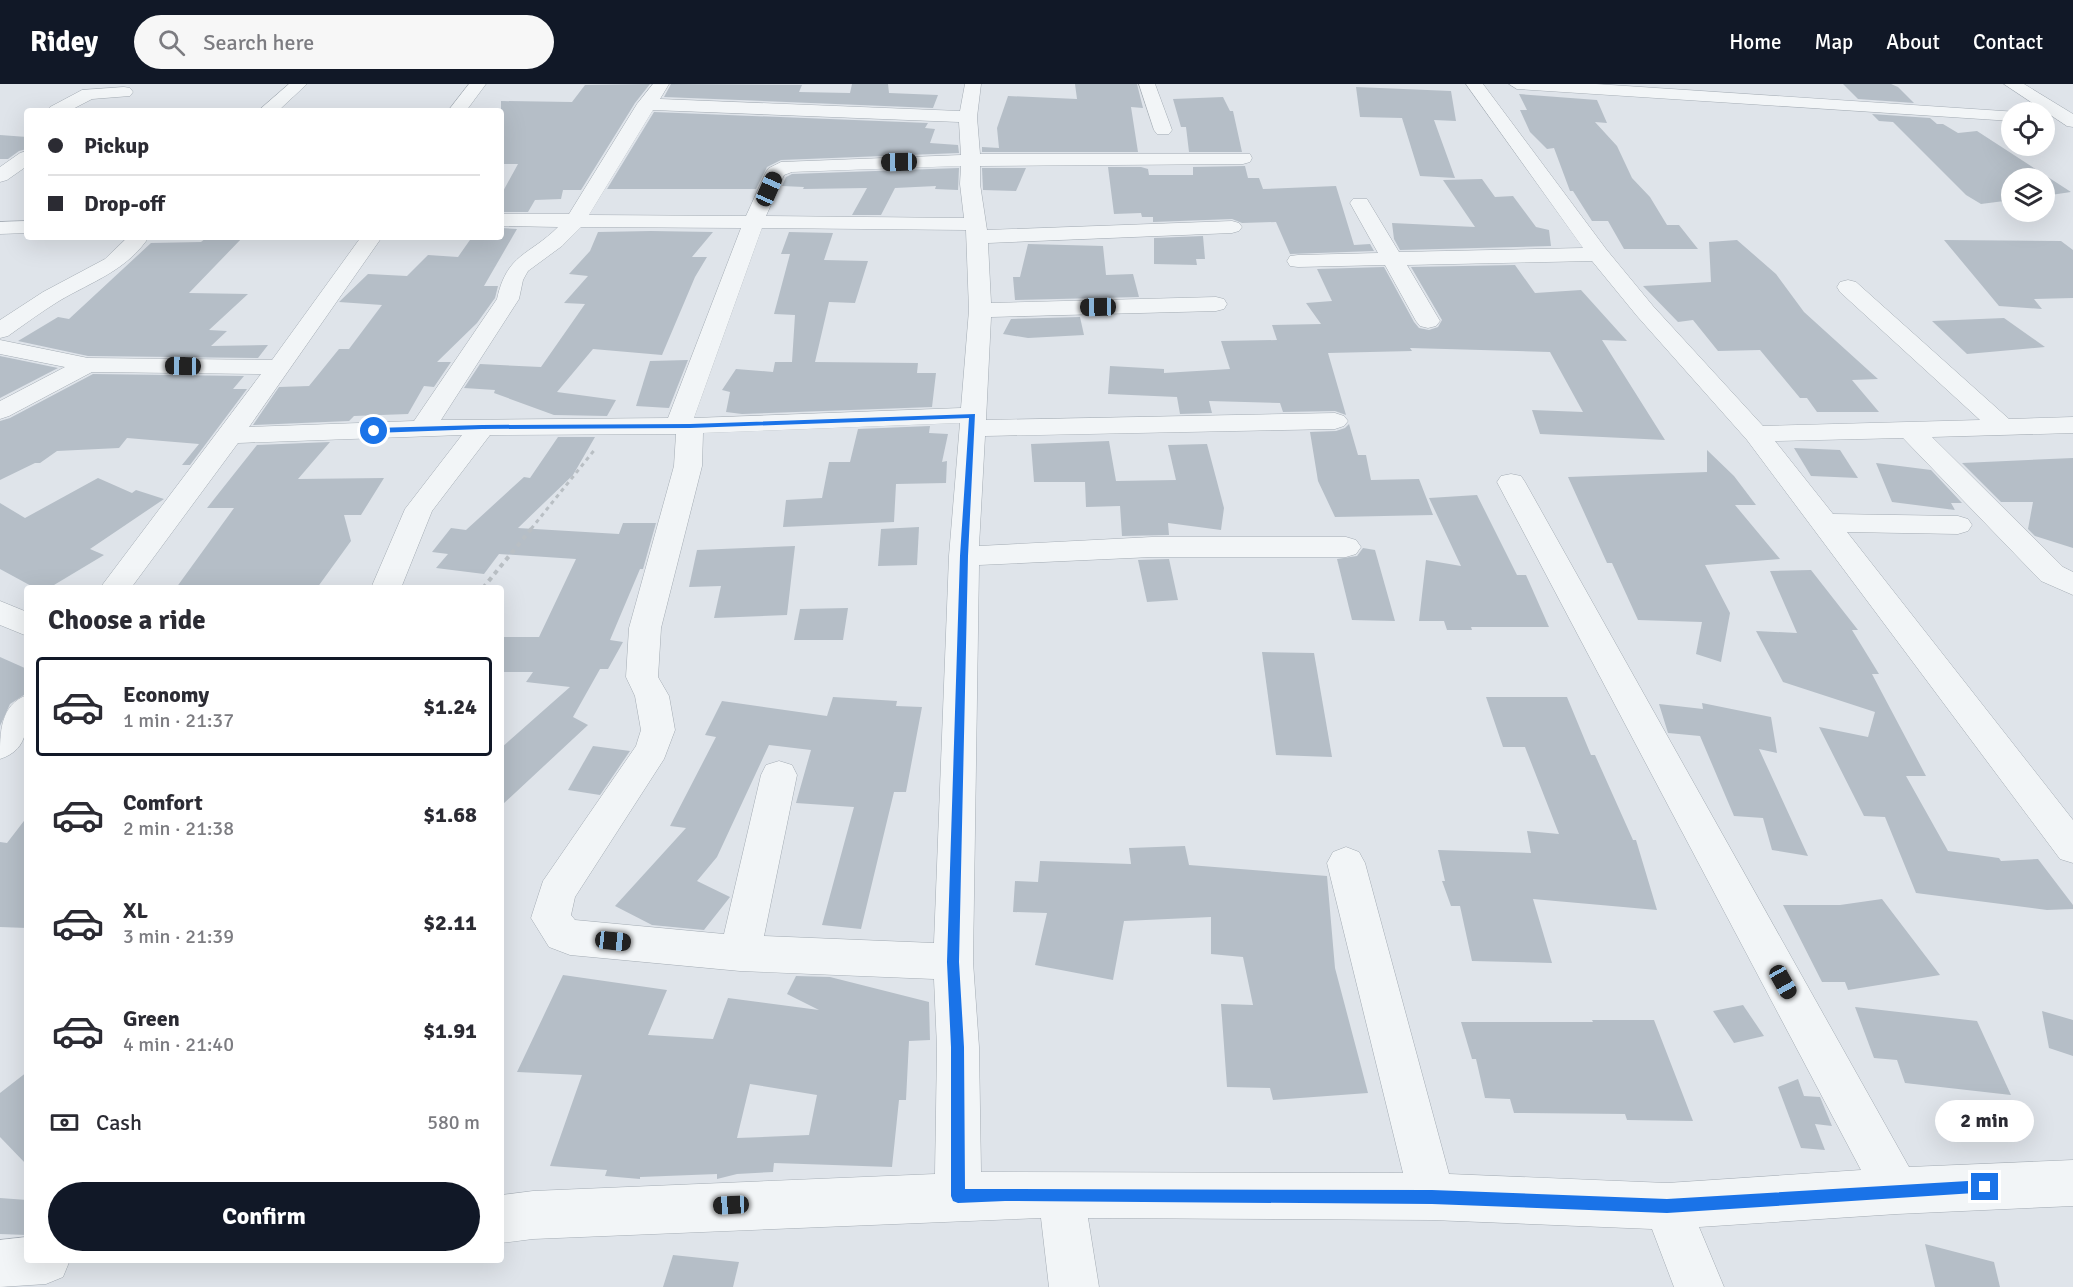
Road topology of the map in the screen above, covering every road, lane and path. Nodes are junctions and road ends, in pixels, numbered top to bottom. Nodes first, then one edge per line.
1 (299, 84) edge
2 (478, 84) edge
3 (661, 84) edge
4 (973, 84) edge
5 (1147, 84) edge
6 (1474, 84) edge
7 (1517, 84) edge
8 (1740, 84) edge
9 (2012, 84) edge
10 (1629, 87) edge
11 (130, 88) edge
12 (1759, 100) junction
13 (646, 104) junction
14 (62, 108) edge
15 (102, 108) edge
16 (271, 108) edge
17 (459, 108) edge
18 (2001, 115) edge
19 (968, 117) junction
20 (2055, 119) edge
21 (2072, 120) edge
22 (1163, 130) dead end
23 (1243, 158) dead end
24 (24, 160) edge
25 (971, 160) junction
26 (0, 176) edge
27 (1360, 203) dead end
28 (504, 220) edge
29 (575, 221) junction
30 (754, 221) junction
31 (24, 227) edge
32 (1232, 227) dead end
33 (0, 228) edge
34 (975, 230) junction
35 (136, 240) edge
36 (370, 240) edge
37 (1598, 254) junction
38 (1390, 259) junction
39 (1298, 261) dead end
40 (1848, 287) dead end
41 (1216, 304) dead end
42 (980, 310) junction
43 (1428, 321) dead end
44 (0, 331) edge
45 (0, 347) edge
46 (88, 365) junction
47 (279, 367) junction
48 (0, 411) edge
49 (1335, 421) dead end
50 (972, 422) junction
51 (2073, 425) edge
52 (684, 426) junction
53 (482, 427) junction
54 (613, 427) junction
55 (2003, 427) junction
56 (422, 429) junction
57 (1909, 429) junction
58 (1756, 434) junction
59 (230, 435) junction
60 (1511, 482) dead end
61 (1824, 523) junction
62 (1958, 525) dead end
63 (1346, 547) dead end
64 (964, 556) junction
65 (117, 585) edge
66 (387, 585) edge
67 (485, 585) edge
68 (2073, 585) edge
69 (0, 612) edge
70 (24, 624) edge
71 (24, 712) edge
72 (0, 746) edge
73 (779, 776) dead end
74 (2073, 848) edge
75 (1346, 863) dead end
76 (740, 953) junction
77 (953, 962) junction
78 (2073, 1183) edge
79 (1897, 1191) junction
80 (1061, 1195) junction
81 (958, 1196) junction
82 (1432, 1197) junction
83 (1667, 1206) junction
84 (504, 1219) edge
85 (24, 1262) edge
86 (34, 1263) edge
87 (0, 1264) edge
88 (16, 1287) edge
89 (1074, 1287) edge
90 (1699, 1287) edge

1 - 16 street
2 - 17 street
3 - 13 street
4 - 19 street
5 - 22 street
6 - 37 street
7 - 10 street
8 - 12 street
9 - 21 street
10 - 12 street
11 - 14 street
11 - 15 street
12 - 18 street
13 - 19 street
13 - 29 street
19 - 25 street
20 - 21 street
23 - 25 street
24 - 26 street
25 - 30 street
25 - 34 street
27 - 38 street
28 - 29 street
29 - 30 street
29 - 56 street
30 - 34 street
30 - 52 street
31 - 33 street
32 - 34 street
34 - 42 street
35 - 44 street
36 - 47 street
37 - 38 street
37 - 58 street
38 - 39 street
38 - 43 street
40 - 55 street
41 - 42 street
42 - 50 street
45 - 46 street
46 - 47 street
46 - 48 street
47 - 59 street
49 - 50 street
50 - 52 street
50 - 64 street
51 - 55 street
52 - 54 street
52 - 76 street
53 - 54 street
53 - 56 street
53 - 66 street
54 - 67 path
55 - 57 street
56 - 59 street
57 - 58 street
57 - 68 street
58 - 61 street
59 - 65 street
60 - 79 street
61 - 62 street
61 - 74 street
63 - 64 street
64 - 77 street
69 - 70 street
71 - 72 street
73 - 76 street
75 - 82 street
76 - 77 street
77 - 81 street
78 - 79 street
79 - 83 street
80 - 81 street
80 - 82 street
80 - 89 street
81 - 84 street
82 - 83 street
83 - 90 street
85 - 87 street
86 - 88 street

